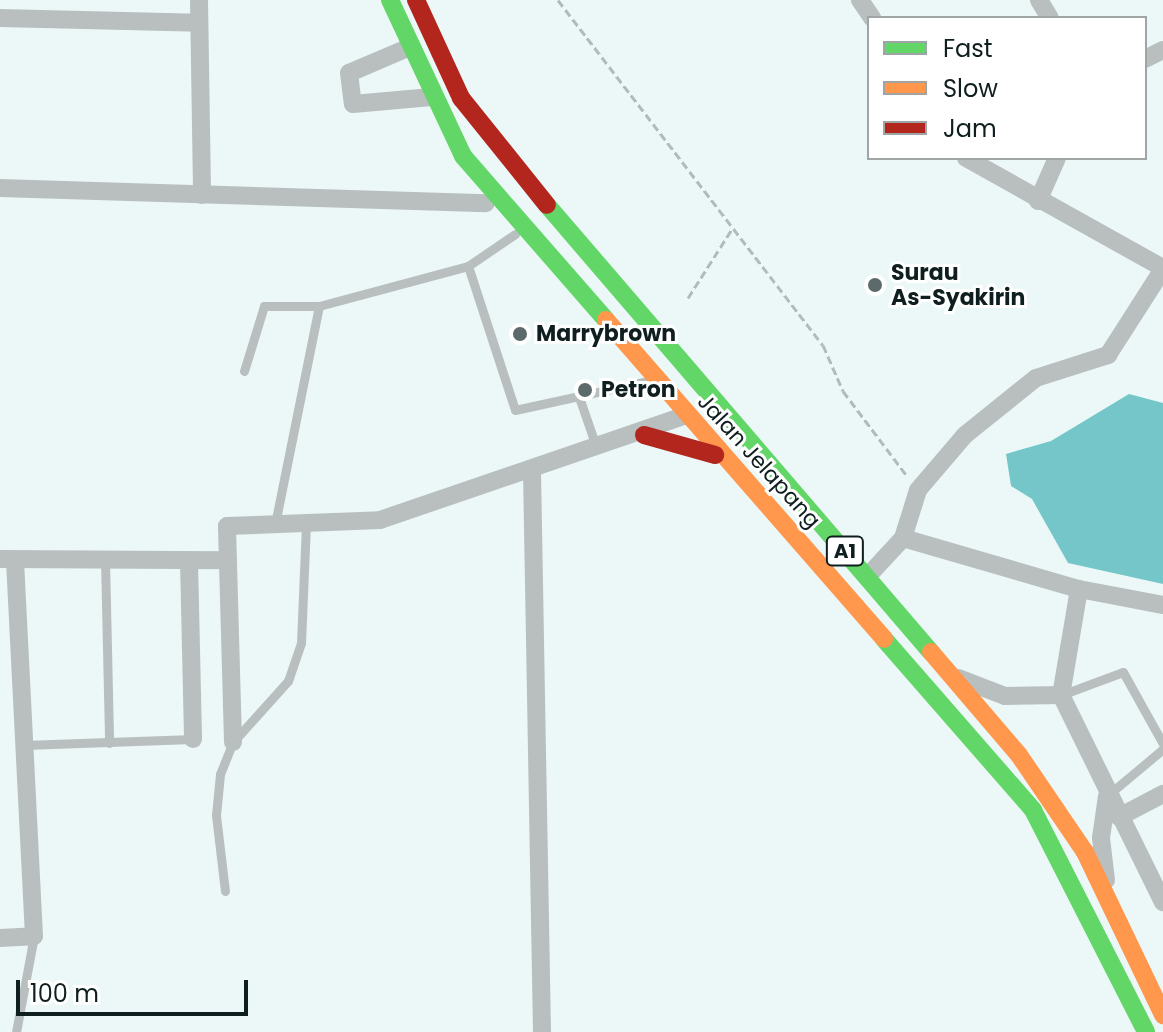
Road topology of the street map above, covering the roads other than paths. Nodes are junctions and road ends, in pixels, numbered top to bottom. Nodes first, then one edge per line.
1 (199, 0) edge
2 (390, 0) edge
3 (416, 0) edge
4 (0, 18) edge
5 (198, 23) junction
6 (410, 47) junction
7 (432, 97) junction
8 (463, 156) junction
9 (969, 160) edge
10 (1056, 160) edge
11 (0, 188) edge
12 (202, 195) junction
13 (1038, 201) junction
14 (486, 203) junction
15 (562, 219) junction
16 (515, 234) junction
17 (535, 237) junction
18 (468, 266) junction
19 (1163, 268) edge
20 (319, 306) junction
21 (684, 360) junction
22 (244, 371) dead end
23 (659, 382) junction
24 (580, 400) junction
25 (684, 416) junction
26 (733, 421) junction
27 (644, 434) junction
28 (597, 450) junction
29 (723, 459) junction
30 (532, 471) junction
31 (275, 524) junction
32 (306, 524) junction
33 (903, 538) junction
34 (7, 559) edge
35 (105, 560) junction
36 (227, 560) junction
37 (189, 561) junction
38 (867, 577) junction
39 (1079, 589) junction
40 (1163, 605) edge
41 (958, 678) junction
42 (1061, 695) junction
43 (193, 739) joint
44 (233, 742) junction
45 (109, 743) junction
46 (24, 745) junction
47 (1163, 746) edge
48 (1163, 794) edge
49 (1107, 796) junction
50 (1119, 817) junction
51 (225, 891) dead end
52 (1108, 897) junction
53 (1163, 902) edge
54 (34, 936) junction
55 (0, 938) edge
56 (1163, 1015) edge
57 (16, 1032) edge
58 (542, 1032) edge
59 (1146, 1032) edge

1 - 5 street
2 - 6 main road, Jalan Jelapang / A1
3 - 15 main road
4 - 5 street
5 - 12 street
6 - 7 main road, Jalan Jelapang / A1
6 - 7 street
7 - 8 main road, Jalan Jelapang / A1
8 - 14 main road
8 - 17 main road, Jalan Jelapang / A1
9 - 13 street
10 - 13 street
11 - 12 street
12 - 14 street
13 - 19 street
14 - 16 main road
15 - 17 main road
15 - 21 main road, Jalan Jelapang / A1
16 - 17 main road
16 - 18 lane
17 - 23 main road, Jalan Jelapang / A1
18 - 20 lane
18 - 24 lane
19 - 33 street
20 - 22 lane
20 - 31 lane
21 - 25 main road
21 - 26 main road, Jalan Jelapang / A1
23 - 24 lane
23 - 25 main road, Jalan Jelapang / A1
23 - 27 main road
24 - 28 lane
25 - 26 main road
25 - 27 street
25 - 29 main road, Jalan Jelapang / A1
26 - 38 main road, Jalan Jelapang / A1
27 - 28 street
27 - 29 main road
28 - 30 street
29 - 59 main road, Jalan Jelapang / A1
30 - 32 street
30 - 58 street
31 - 32 street
31 - 36 street
32 - 44 lane
33 - 38 street
33 - 39 street
34 - 35 street
34 - 46 street
35 - 37 street
35 - 45 lane
36 - 37 street
36 - 44 street
37 - 43 street
38 - 41 main road, Jalan Jelapang / A1
39 - 40 street
39 - 42 street
41 - 42 street
41 - 52 main road, Jalan Jelapang / A1
42 - 47 lane
42 - 49 street
43 - 45 lane
44 - 51 lane
45 - 46 lane
46 - 54 street
47 - 49 lane
48 - 50 street
49 - 50 street
49 - 52 street
50 - 53 street
52 - 56 main road, Jalan Jelapang / A1
54 - 55 street
54 - 57 lane

